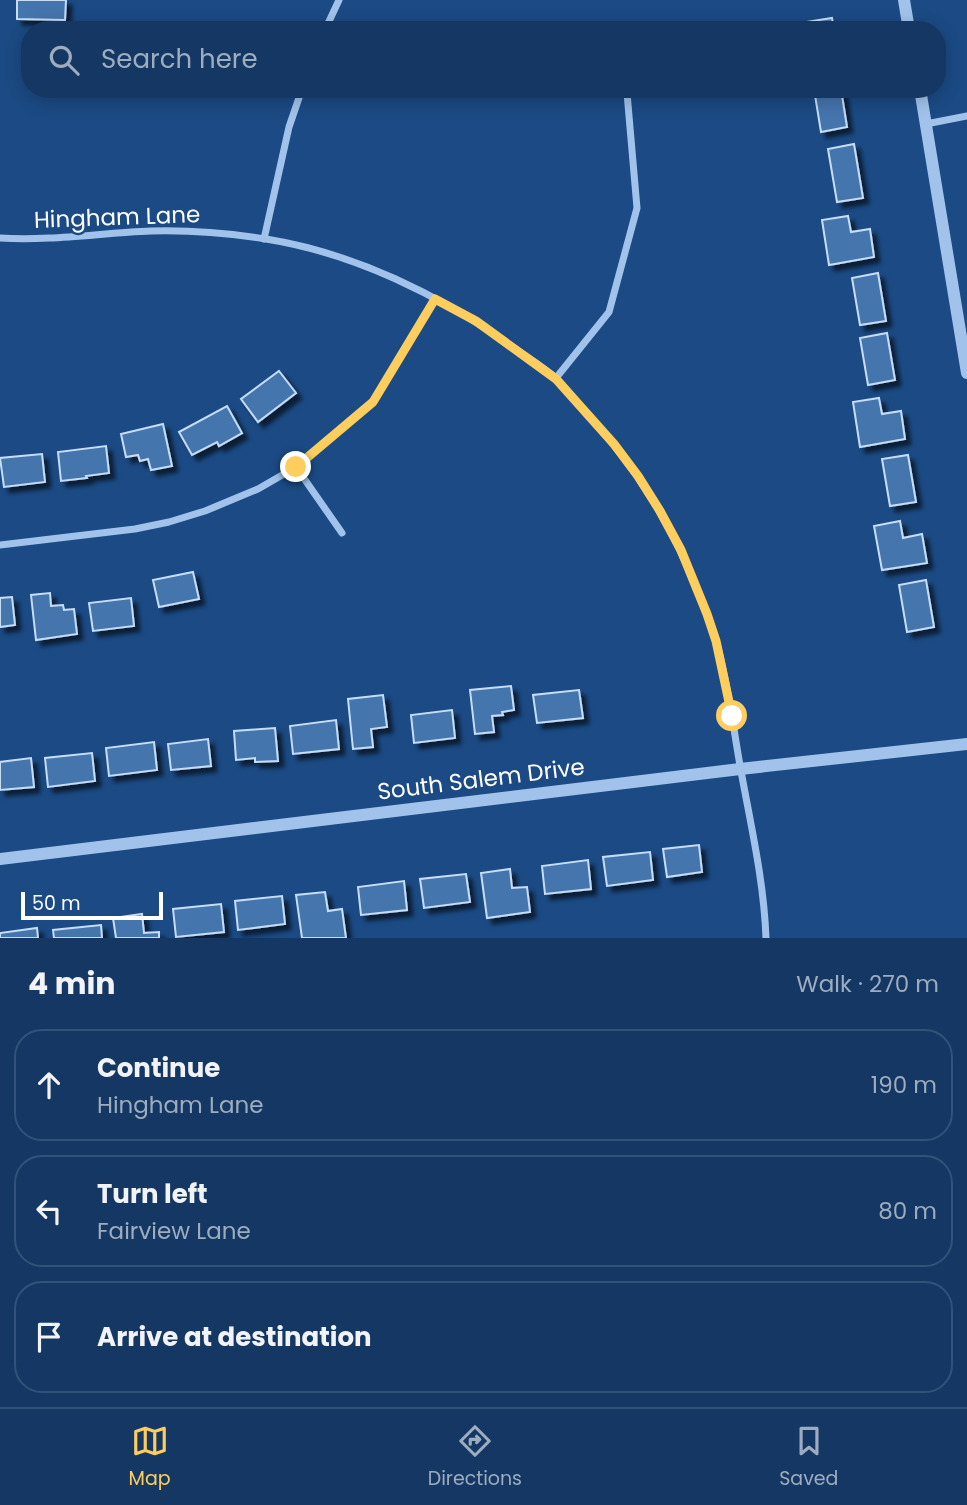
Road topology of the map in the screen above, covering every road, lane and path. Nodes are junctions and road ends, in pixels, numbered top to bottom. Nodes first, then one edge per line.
1 (339, 0) edge
2 (904, 0) edge
3 (329, 21) edge
4 (908, 21) edge
5 (299, 98) edge
6 (627, 98) edge
7 (922, 98) edge
8 (967, 116) edge
9 (926, 124) junction
10 (0, 238) edge
11 (264, 239) junction
12 (435, 299) junction
13 (967, 373) edge
14 (556, 379) junction
15 (296, 467) junction
16 (342, 533) dead end
17 (0, 545) edge
18 (967, 744) edge
19 (740, 769) junction
20 (0, 859) edge
21 (765, 938) edge

1 - 3 street
2 - 4 street
5 - 11 street
6 - 14 street
7 - 9 street
8 - 9 street
9 - 13 street
10 - 11 street, Hingham Lane
11 - 12 street, Hingham Lane
12 - 14 street, Hingham Lane
12 - 15 street
14 - 19 street, Hingham Lane
15 - 16 street
15 - 17 street
18 - 19 street, South Salem Drive
19 - 20 street, South Salem Drive
19 - 21 street, Hingham Lane

